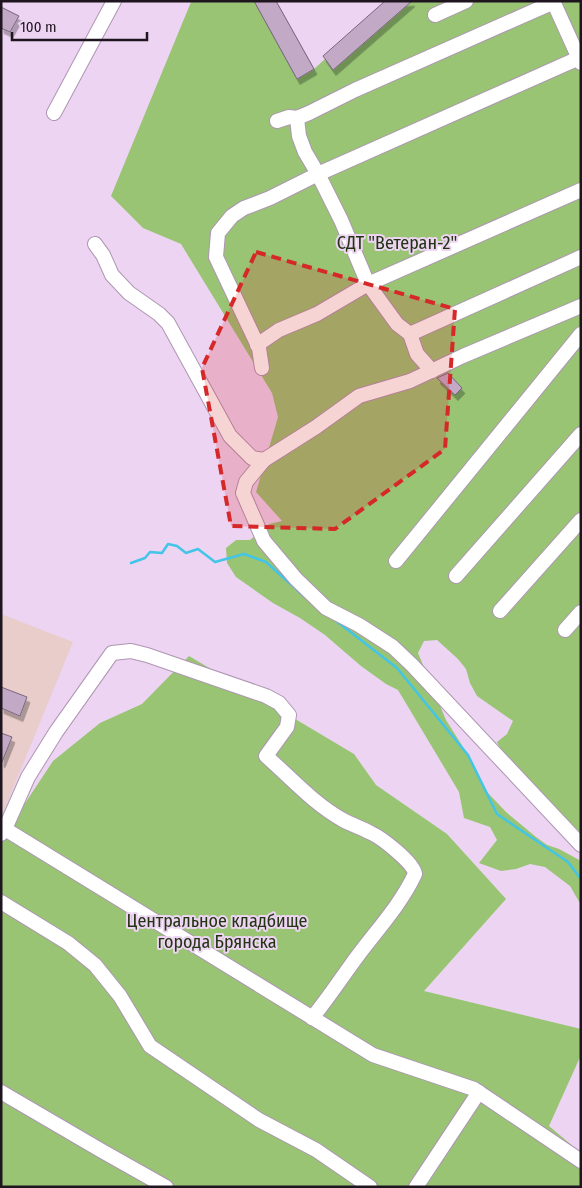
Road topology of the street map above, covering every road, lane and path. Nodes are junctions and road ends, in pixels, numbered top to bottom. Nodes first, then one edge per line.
1 (114, 1) edge
2 (466, 1) edge
3 (554, 2) edge
4 (435, 16) dead end
5 (580, 60) edge
6 (54, 113) dead end
7 (297, 118) junction
8 (277, 121) dead end
9 (318, 174) junction
10 (581, 190) edge
11 (95, 244) dead end
12 (581, 257) edge
13 (368, 284) junction
14 (581, 306) edge
15 (410, 334) junction
16 (581, 334) edge
17 (257, 345) junction
18 (262, 368) dead end
19 (432, 371) junction
20 (581, 434) edge
21 (264, 460) junction
22 (581, 520) edge
23 (396, 561) dead end
24 (456, 576) dead end
25 (500, 611) dead end
26 (581, 612) edge
27 (565, 630) dead end
28 (3, 832) edge
29 (581, 845) edge
30 (1, 902) edge
31 (312, 1018) junction
32 (1, 1092) edge
33 (479, 1092) junction
34 (581, 1161) edge
35 (166, 1187) edge
36 (370, 1187) edge
37 (416, 1187) edge

1 - 6 lane
2 - 4 lane
3 - 5 lane
3 - 7 lane
5 - 9 lane
7 - 8 lane
7 - 9 lane
9 - 13 lane
9 - 17 lane
10 - 13 lane
11 - 21 lane
12 - 15 lane
13 - 15 lane
13 - 17 lane
14 - 19 lane
15 - 19 lane
16 - 23 lane
17 - 18 lane
19 - 21 lane
20 - 24 lane
21 - 29 lane
22 - 25 lane
26 - 27 lane
28 - 31 lane
28 - 31 lane
30 - 36 lane
31 - 33 lane
32 - 35 lane
33 - 34 lane
33 - 37 lane

